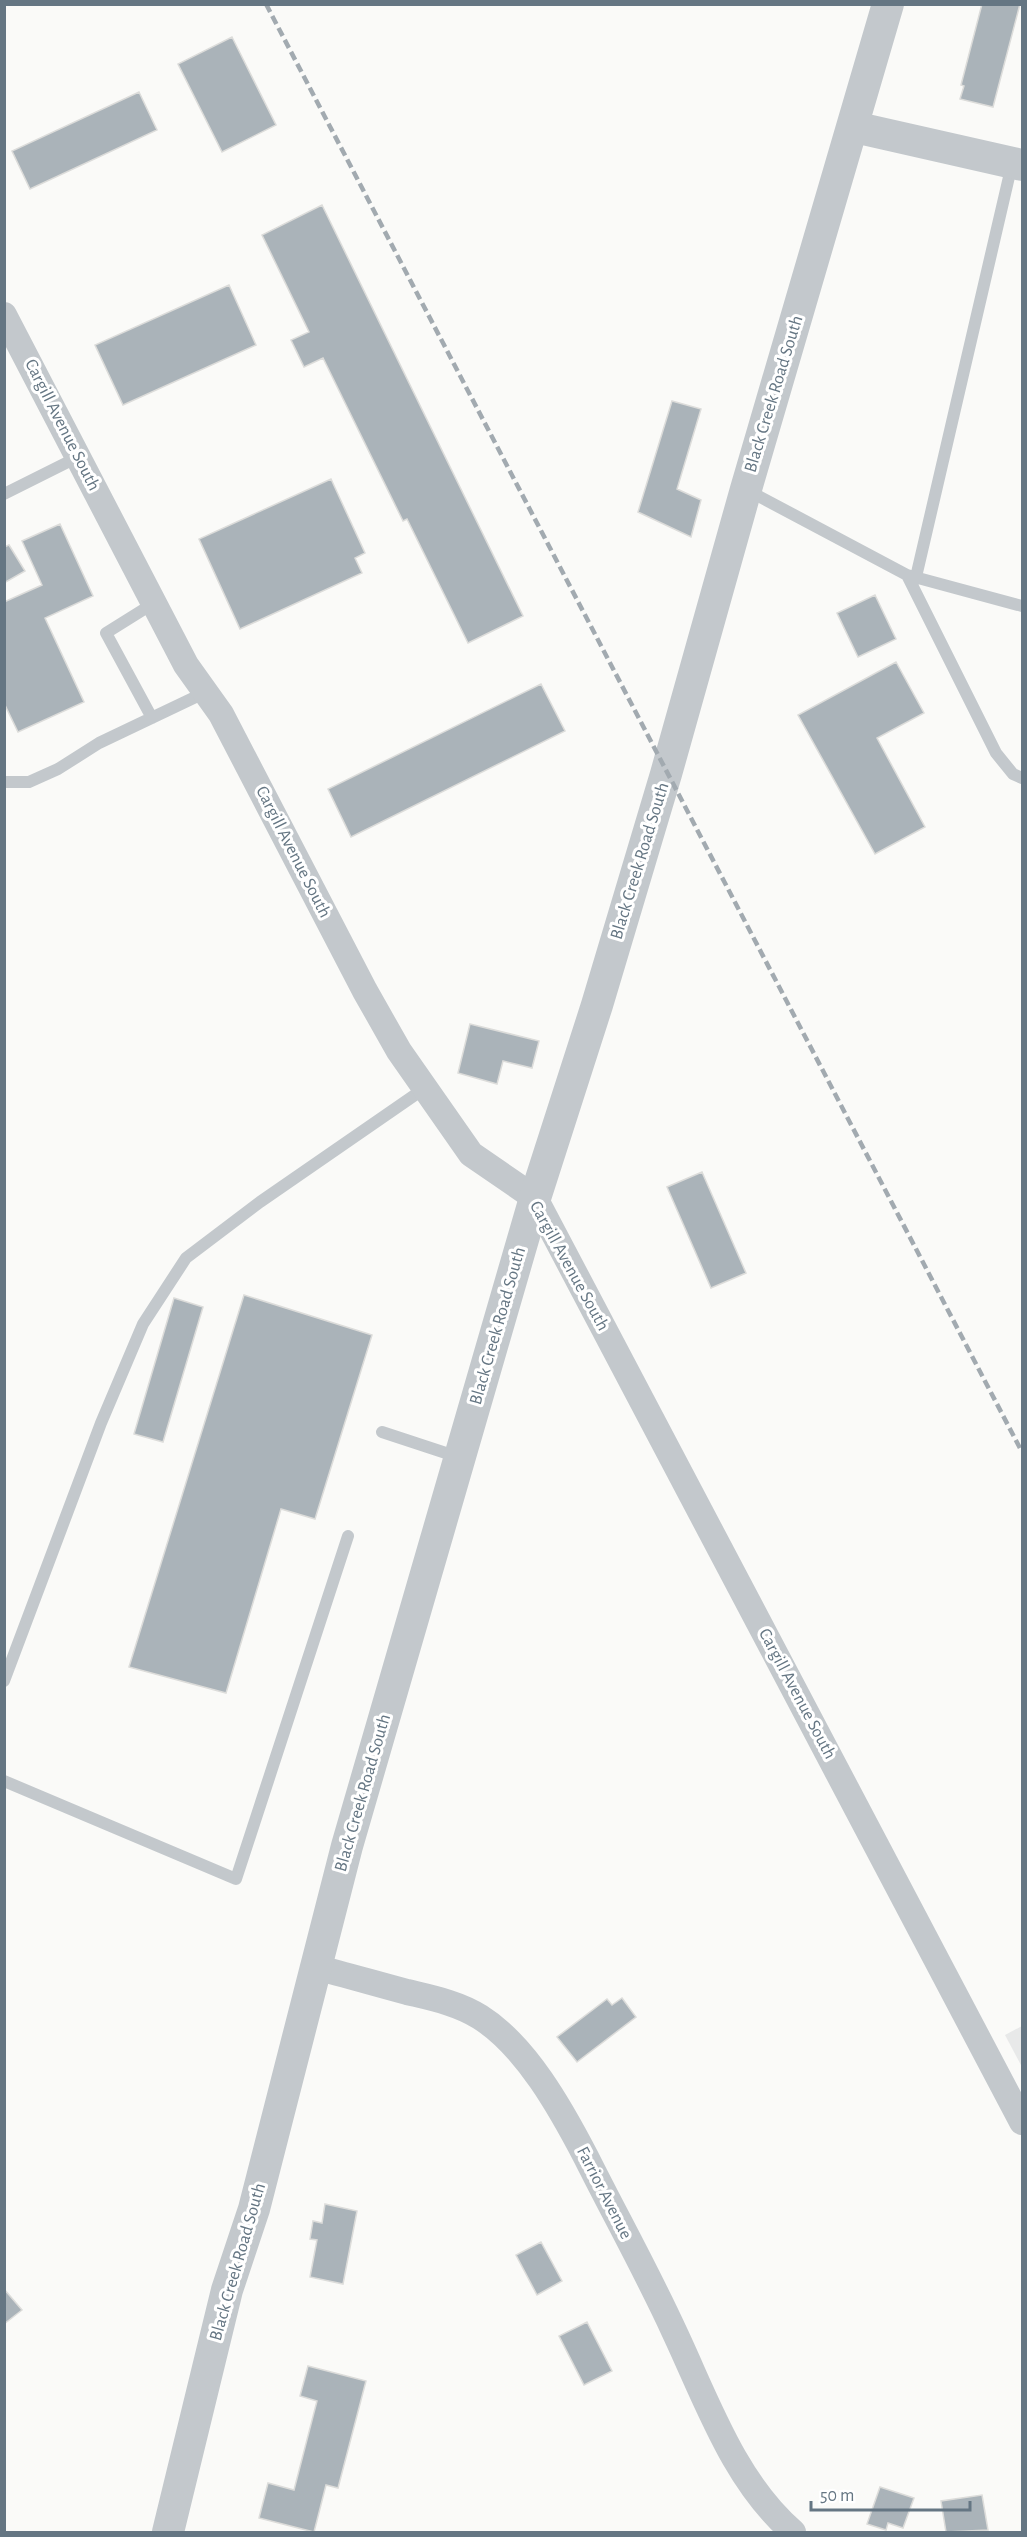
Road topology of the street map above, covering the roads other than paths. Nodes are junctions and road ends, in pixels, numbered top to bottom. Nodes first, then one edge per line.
1 (888, 4) edge
2 (854, 127) junction
3 (1018, 164) edge
4 (4, 315) edge
5 (78, 458) junction
6 (746, 489) junction
7 (4, 494) edge
8 (911, 576) junction
9 (154, 603) junction
10 (1023, 606) edge
11 (206, 692) junction
12 (152, 718) junction
13 (1023, 778) edge
14 (4, 782) edge
15 (425, 1088) junction
16 (535, 1198) junction
17 (382, 1432) dead end
18 (459, 1457) junction
19 (348, 1536) dead end
20 (4, 1681) edge
21 (4, 1781) edge
22 (315, 1967) junction
23 (1023, 2122) edge
24 (168, 2532) edge
25 (793, 2532) edge

1 - 2 street, Black Creek Road South
2 - 3 street
2 - 6 street, Black Creek Road South
3 - 8 lane
4 - 5 street, Cargill Avenue South
5 - 7 lane
5 - 9 street, Cargill Avenue South
6 - 8 lane
6 - 16 street, Black Creek Road South
8 - 10 lane
8 - 13 lane
9 - 11 street, Cargill Avenue South
9 - 12 lane
11 - 12 lane
11 - 15 street, Cargill Avenue South
12 - 14 lane
15 - 16 street, Cargill Avenue South
15 - 20 lane
16 - 18 street, Black Creek Road South
16 - 23 street, Cargill Avenue South
17 - 18 lane
18 - 22 street, Black Creek Road South
19 - 21 lane
22 - 24 street, Black Creek Road South
22 - 25 street, Farrior Avenue

